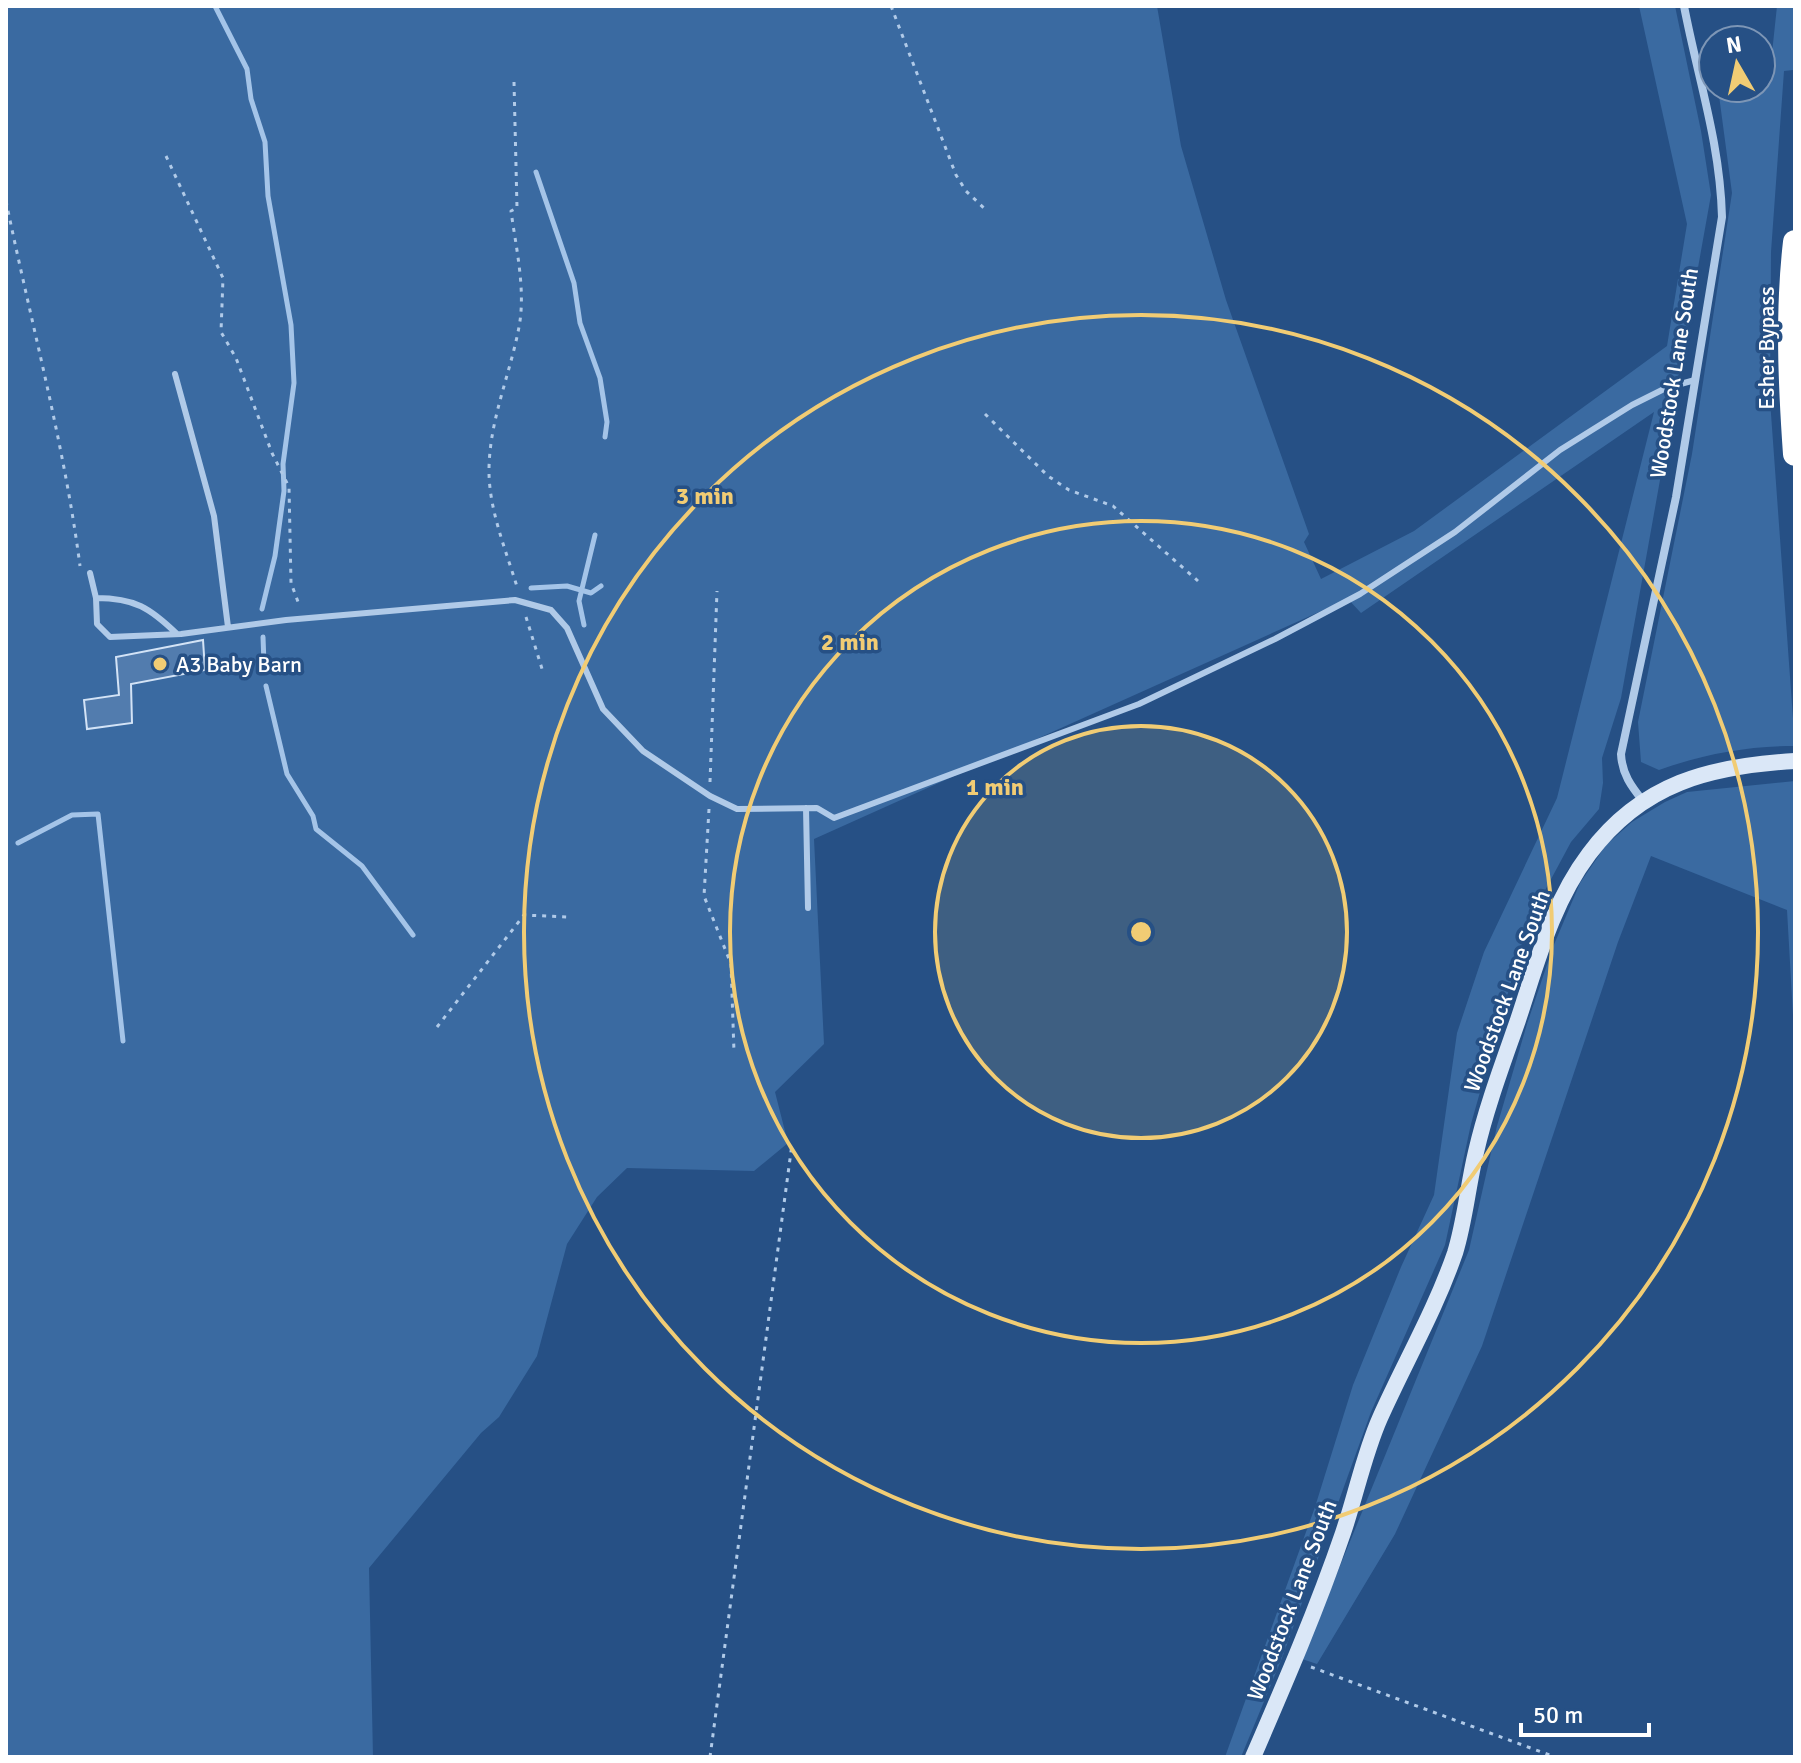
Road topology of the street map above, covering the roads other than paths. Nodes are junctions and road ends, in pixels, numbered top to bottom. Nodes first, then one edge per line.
1 (1684, 6) edge
2 (1795, 242) edge
3 (175, 374) dead end
4 (1695, 380) junction
5 (1795, 454) edge
6 (90, 573) road end
7 (96, 598) junction
8 (228, 627) junction
9 (177, 634) junction
10 (1795, 761) edge
11 (1643, 801) junction
12 (806, 808) junction
13 (808, 908) dead end
14 (1253, 1757) edge

1 - 4 street, Woodstock Lane South
2 - 5 highway, Esher Bypass
3 - 8 lane
4 - 11 street, Woodstock Lane South
4 - 12 lane
6 - 7 lane
7 - 9 lane
7 - 9 lane
8 - 9 lane
8 - 12 lane
10 - 11 street
11 - 14 street, Woodstock Lane South
12 - 13 lane

